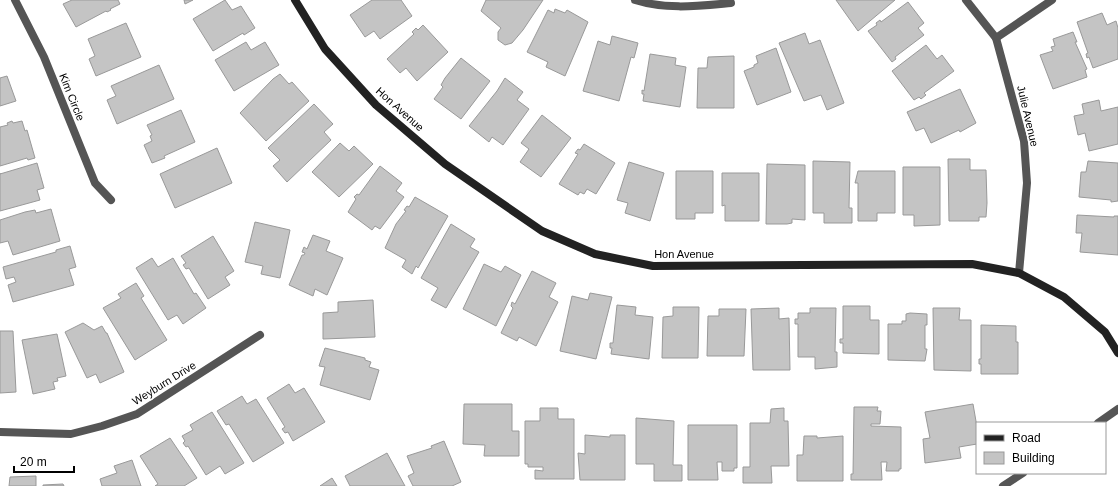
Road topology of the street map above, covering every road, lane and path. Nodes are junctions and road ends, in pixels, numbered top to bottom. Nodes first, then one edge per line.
1 (15, 0) edge
2 (295, 0) edge
3 (635, 0) edge
4 (966, 0) edge
5 (1052, 0) edge
6 (731, 4) dead end
7 (996, 38) junction
8 (111, 200) dead end
9 (1019, 273) junction
10 (260, 335) dead end
11 (1118, 353) edge
12 (1118, 409) edge
13 (1099, 422) edge
14 (0, 432) edge
15 (1021, 474) edge
16 (1003, 486) edge

1 - 8 street, Kim Circle
2 - 9 street, Hon Avenue
3 - 6 street
4 - 7 street, Julie Avenue
5 - 7 street
7 - 9 street, Julie Avenue
9 - 11 street, Hon Avenue
10 - 14 street, Weyburn Drive
12 - 13 street
15 - 16 street

